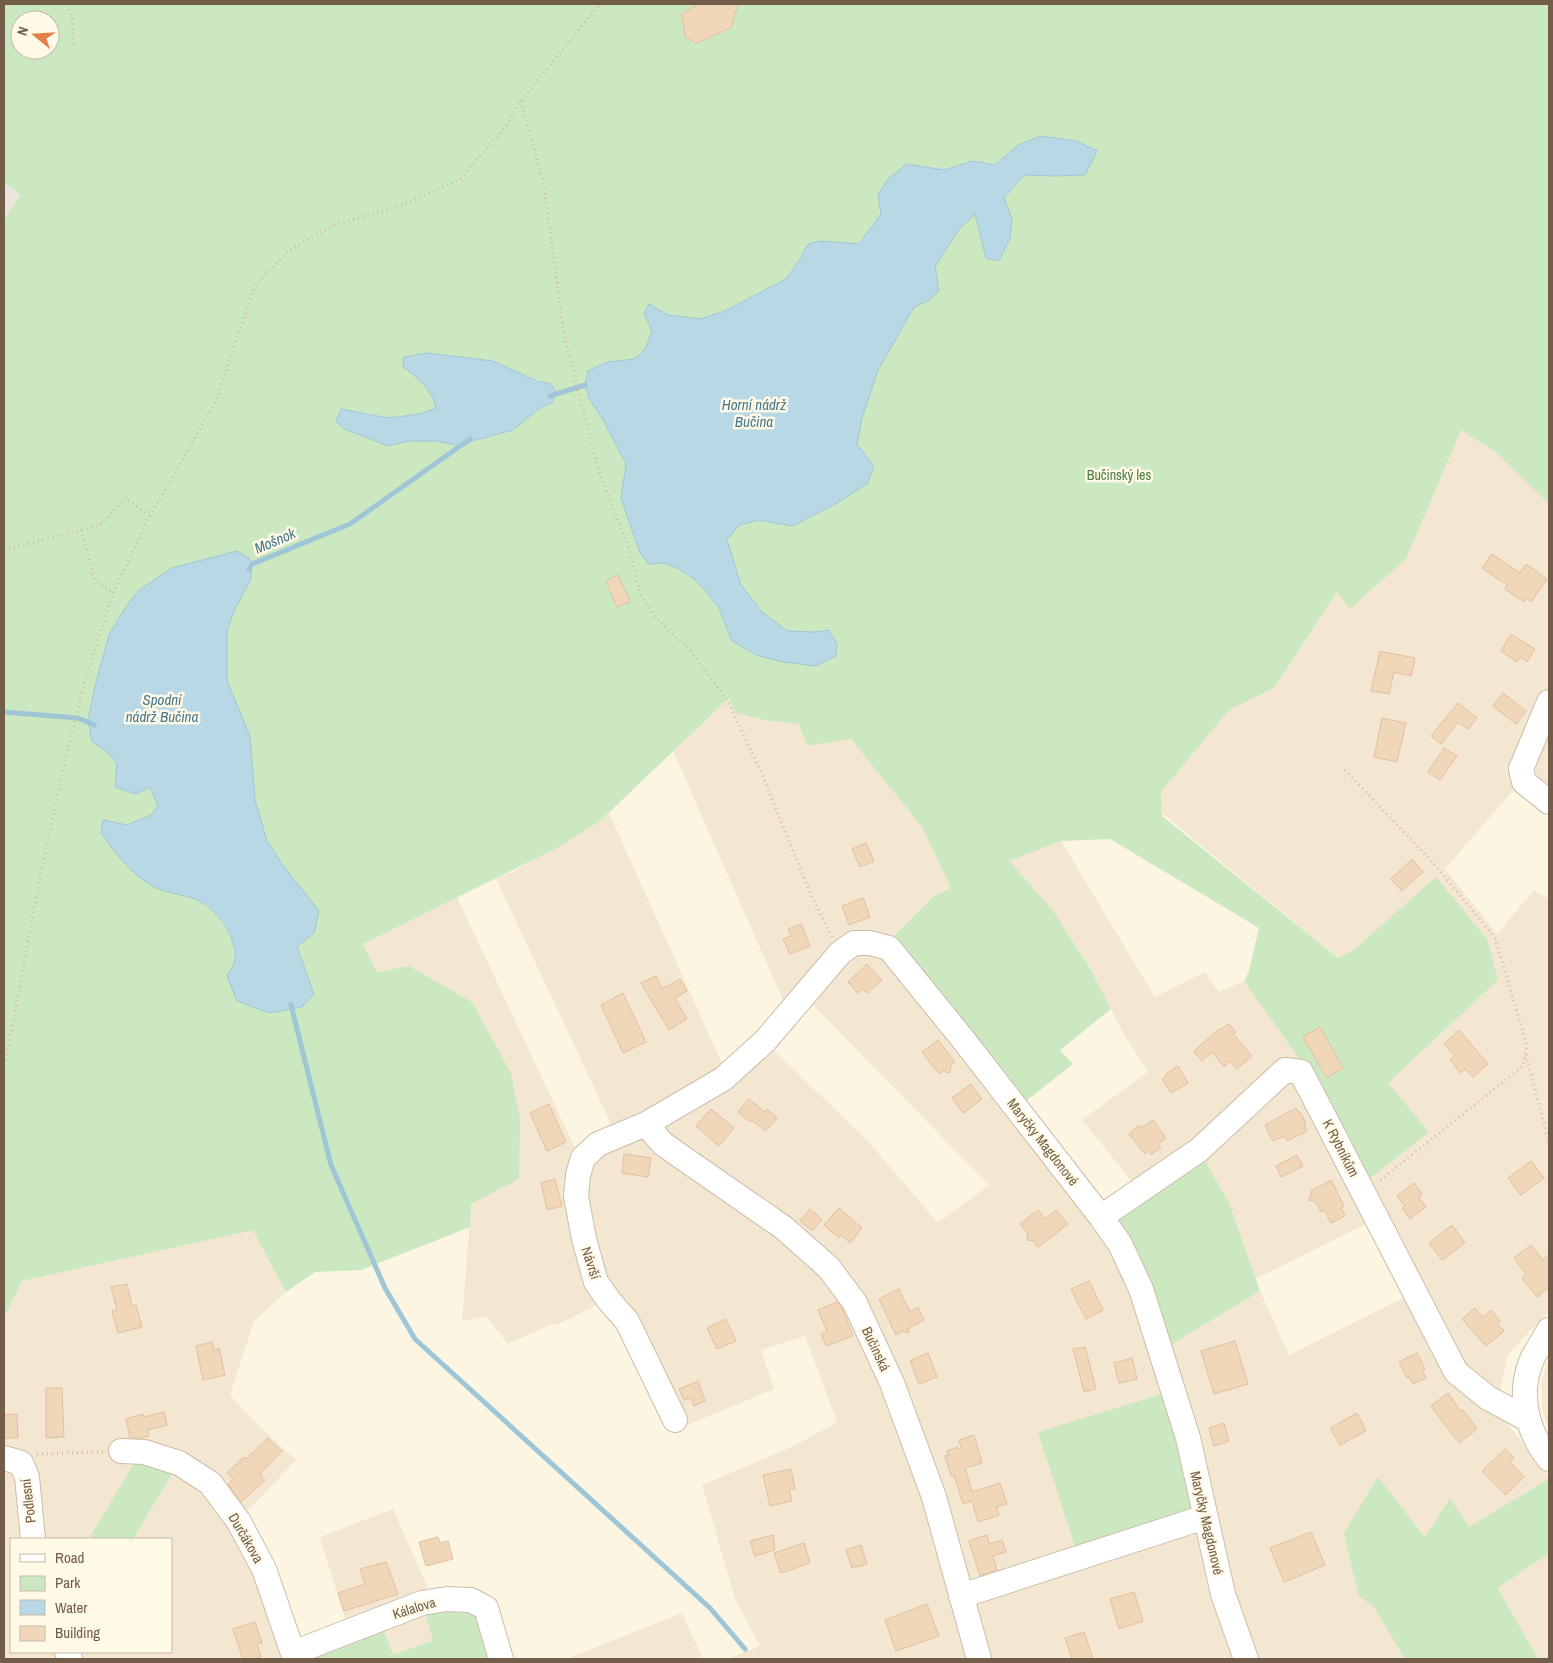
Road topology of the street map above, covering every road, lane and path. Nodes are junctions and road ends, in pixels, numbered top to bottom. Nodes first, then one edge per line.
1 (68, 4) edge
2 (600, 4) edge
3 (74, 47) dead end
4 (521, 100) junction
5 (150, 516) junction
6 (81, 530) junction
7 (4, 550) edge
8 (113, 593) junction
9 (1549, 702) edge
10 (1345, 770) dead end
11 (1549, 802) edge
12 (840, 954) junction
13 (1525, 1054) junction
14 (4, 1070) edge
15 (646, 1124) junction
16 (1549, 1144) edge
17 (1364, 1193) junction
18 (1101, 1217) junction
19 (1549, 1330) edge
20 (1527, 1419) junction
21 (675, 1420) dead end
22 (121, 1451) joint
23 (1549, 1459) edge
24 (13, 1460) edge
25 (1205, 1517) junction
26 (33, 1538) edge
27 (961, 1596) junction
28 (294, 1656) edge
29 (501, 1659) edge
30 (978, 1659) edge
31 (1246, 1659) edge

1 - 3 path
2 - 4 path
4 - 5 path
4 - 12 path
5 - 6 path
5 - 8 path
6 - 7 path
6 - 8 path
8 - 14 path
9 - 11 street
10 - 13 path
12 - 15 street, Maryčky Magdonové
12 - 18 street, Maryčky Magdonové
13 - 16 path
13 - 17 path
15 - 21 street, Návrší
15 - 27 street, Bučinská
17 - 18 street, K Rybníkům
17 - 20 street, K Rybníkům
18 - 25 street, Maryčky Magdonové
19 - 20 street
20 - 23 street
22 - 24 path
22 - 28 street, Durčákova
24 - 26 street, Podlesní
25 - 27 street
25 - 31 street, Maryčky Magdonové
27 - 30 street, Bučinská
28 - 29 street, Kálalova

